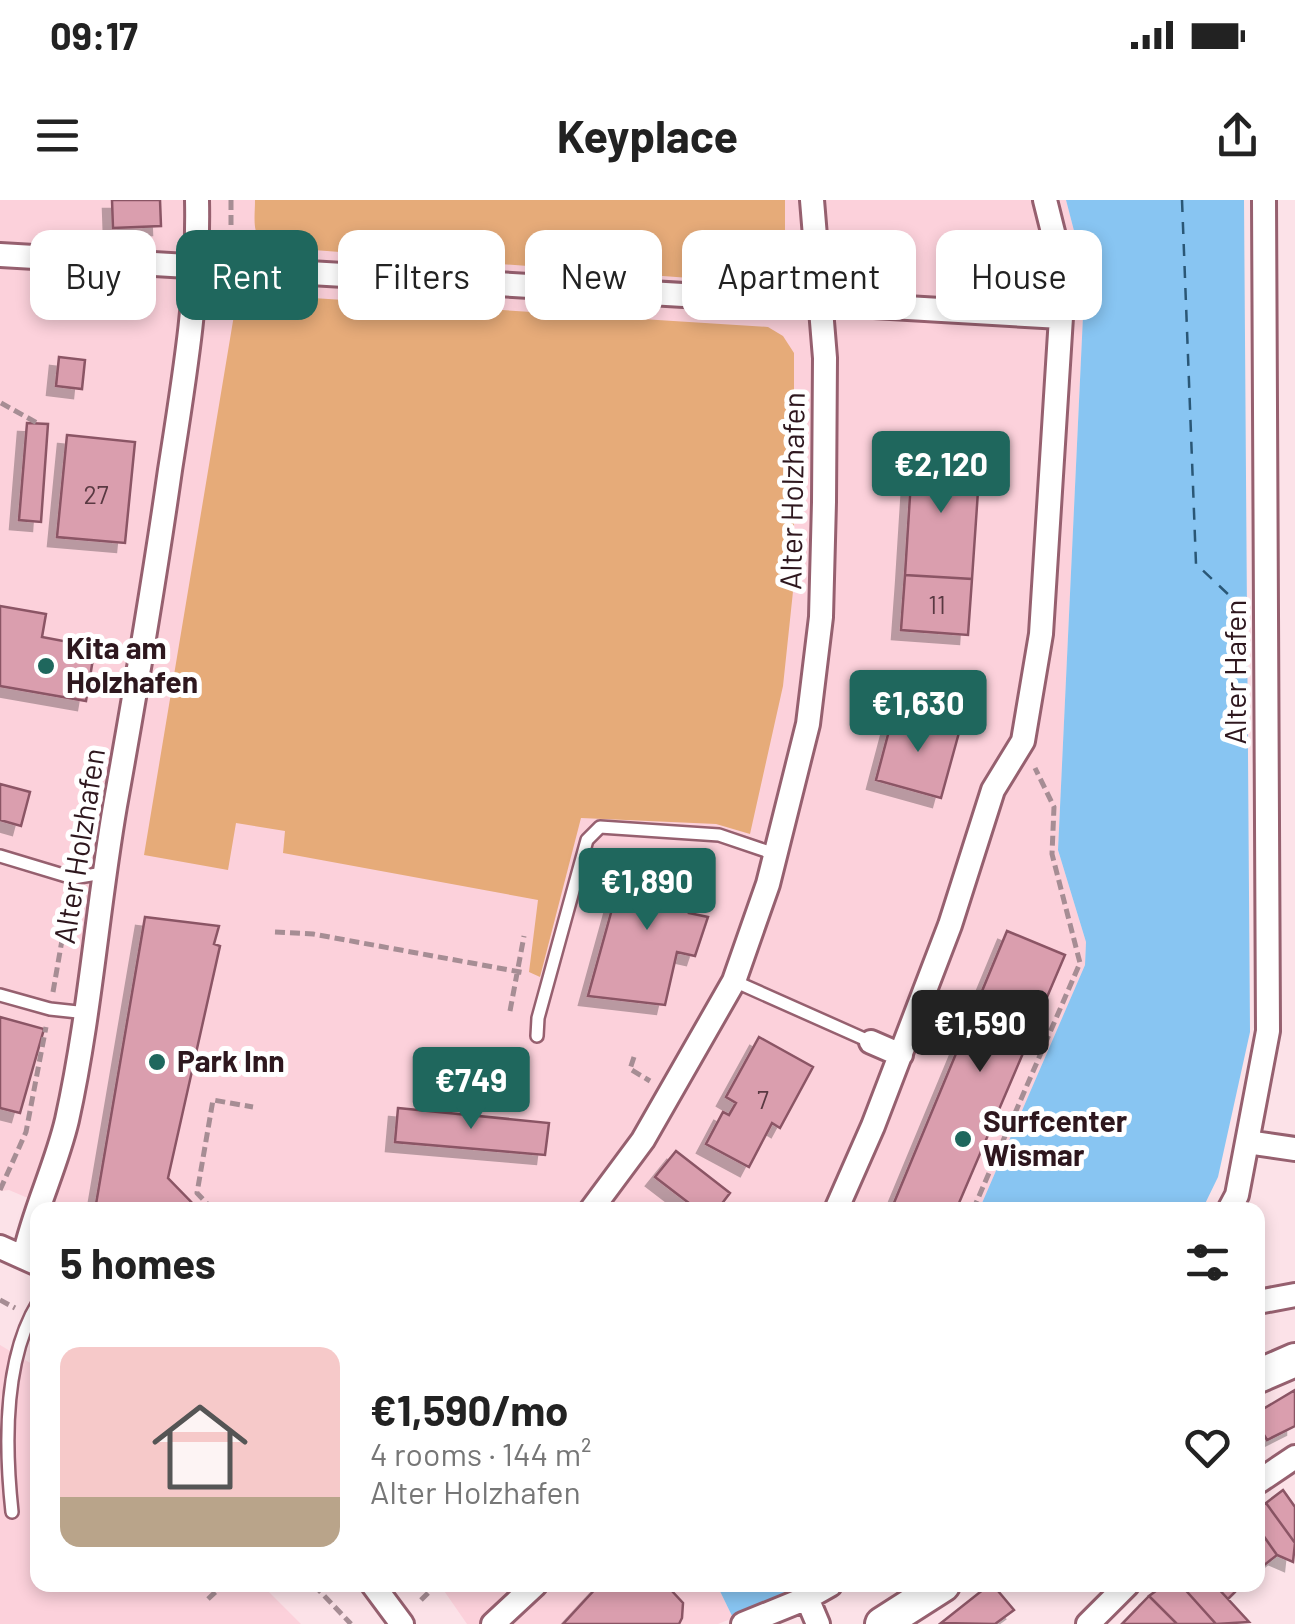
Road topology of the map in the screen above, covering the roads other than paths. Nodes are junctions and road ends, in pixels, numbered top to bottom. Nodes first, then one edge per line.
1 (198, 200) edge
2 (812, 200) edge
3 (1045, 200) edge
4 (1264, 200) edge
5 (198, 230) edge
6 (814, 230) edge
7 (1052, 230) edge
8 (0, 255) edge
9 (176, 267) edge
10 (318, 275) edge
11 (682, 297) edge
12 (190, 320) edge
13 (821, 320) edge
14 (1061, 320) edge
15 (775, 854) junction
16 (0, 856) edge
17 (104, 873) junction
18 (734, 981) junction
19 (0, 995) edge
20 (87, 1014) junction
21 (537, 1036) dead end
22 (871, 1042) joint
23 (901, 1054) junction
24 (1247, 1142) junction
25 (1295, 1149) edge
26 (41, 1202) edge
27 (597, 1202) edge
28 (839, 1202) edge
29 (1233, 1202) edge
30 (0, 1247) edge
31 (30, 1261) edge
32 (1295, 1295) edge
33 (1265, 1301) edge
34 (30, 1320) edge
35 (1295, 1360) edge
36 (1265, 1373) edge
37 (1295, 1458) edge
38 (1265, 1477) edge
39 (12, 1512) dead end
40 (378, 1592) edge
41 (527, 1592) edge
42 (818, 1592) edge
43 (931, 1592) edge
44 (1119, 1592) edge
45 (807, 1598) junction
46 (402, 1624) edge
47 (493, 1624) edge
48 (743, 1624) edge
49 (818, 1624) edge
50 (882, 1624) edge
51 (1088, 1624) edge

1 - 5 street, Alter Holzhafen
2 - 6 street, Alter Holzhafen
3 - 7 street
4 - 24 street, Alter Hafen
8 - 9 street
10 - 11 street
12 - 17 street, Alter Holzhafen
13 - 15 street, Alter Holzhafen
14 - 23 street
15 - 18 street, Alter Holzhafen
15 - 21 lane
16 - 17 lane
17 - 20 street, Alter Holzhafen
18 - 22 lane
18 - 27 street, Alter Holzhafen
19 - 20 lane
20 - 26 street, Alter Holzhafen
22 - 23 street
23 - 28 street
24 - 25 street
24 - 29 street, Alter Hafen
30 - 31 street
32 - 33 street
34 - 39 lane
35 - 36 street
37 - 38 street
40 - 46 street
41 - 47 street
42 - 45 street
43 - 50 street
44 - 51 street
45 - 48 street
45 - 49 street

